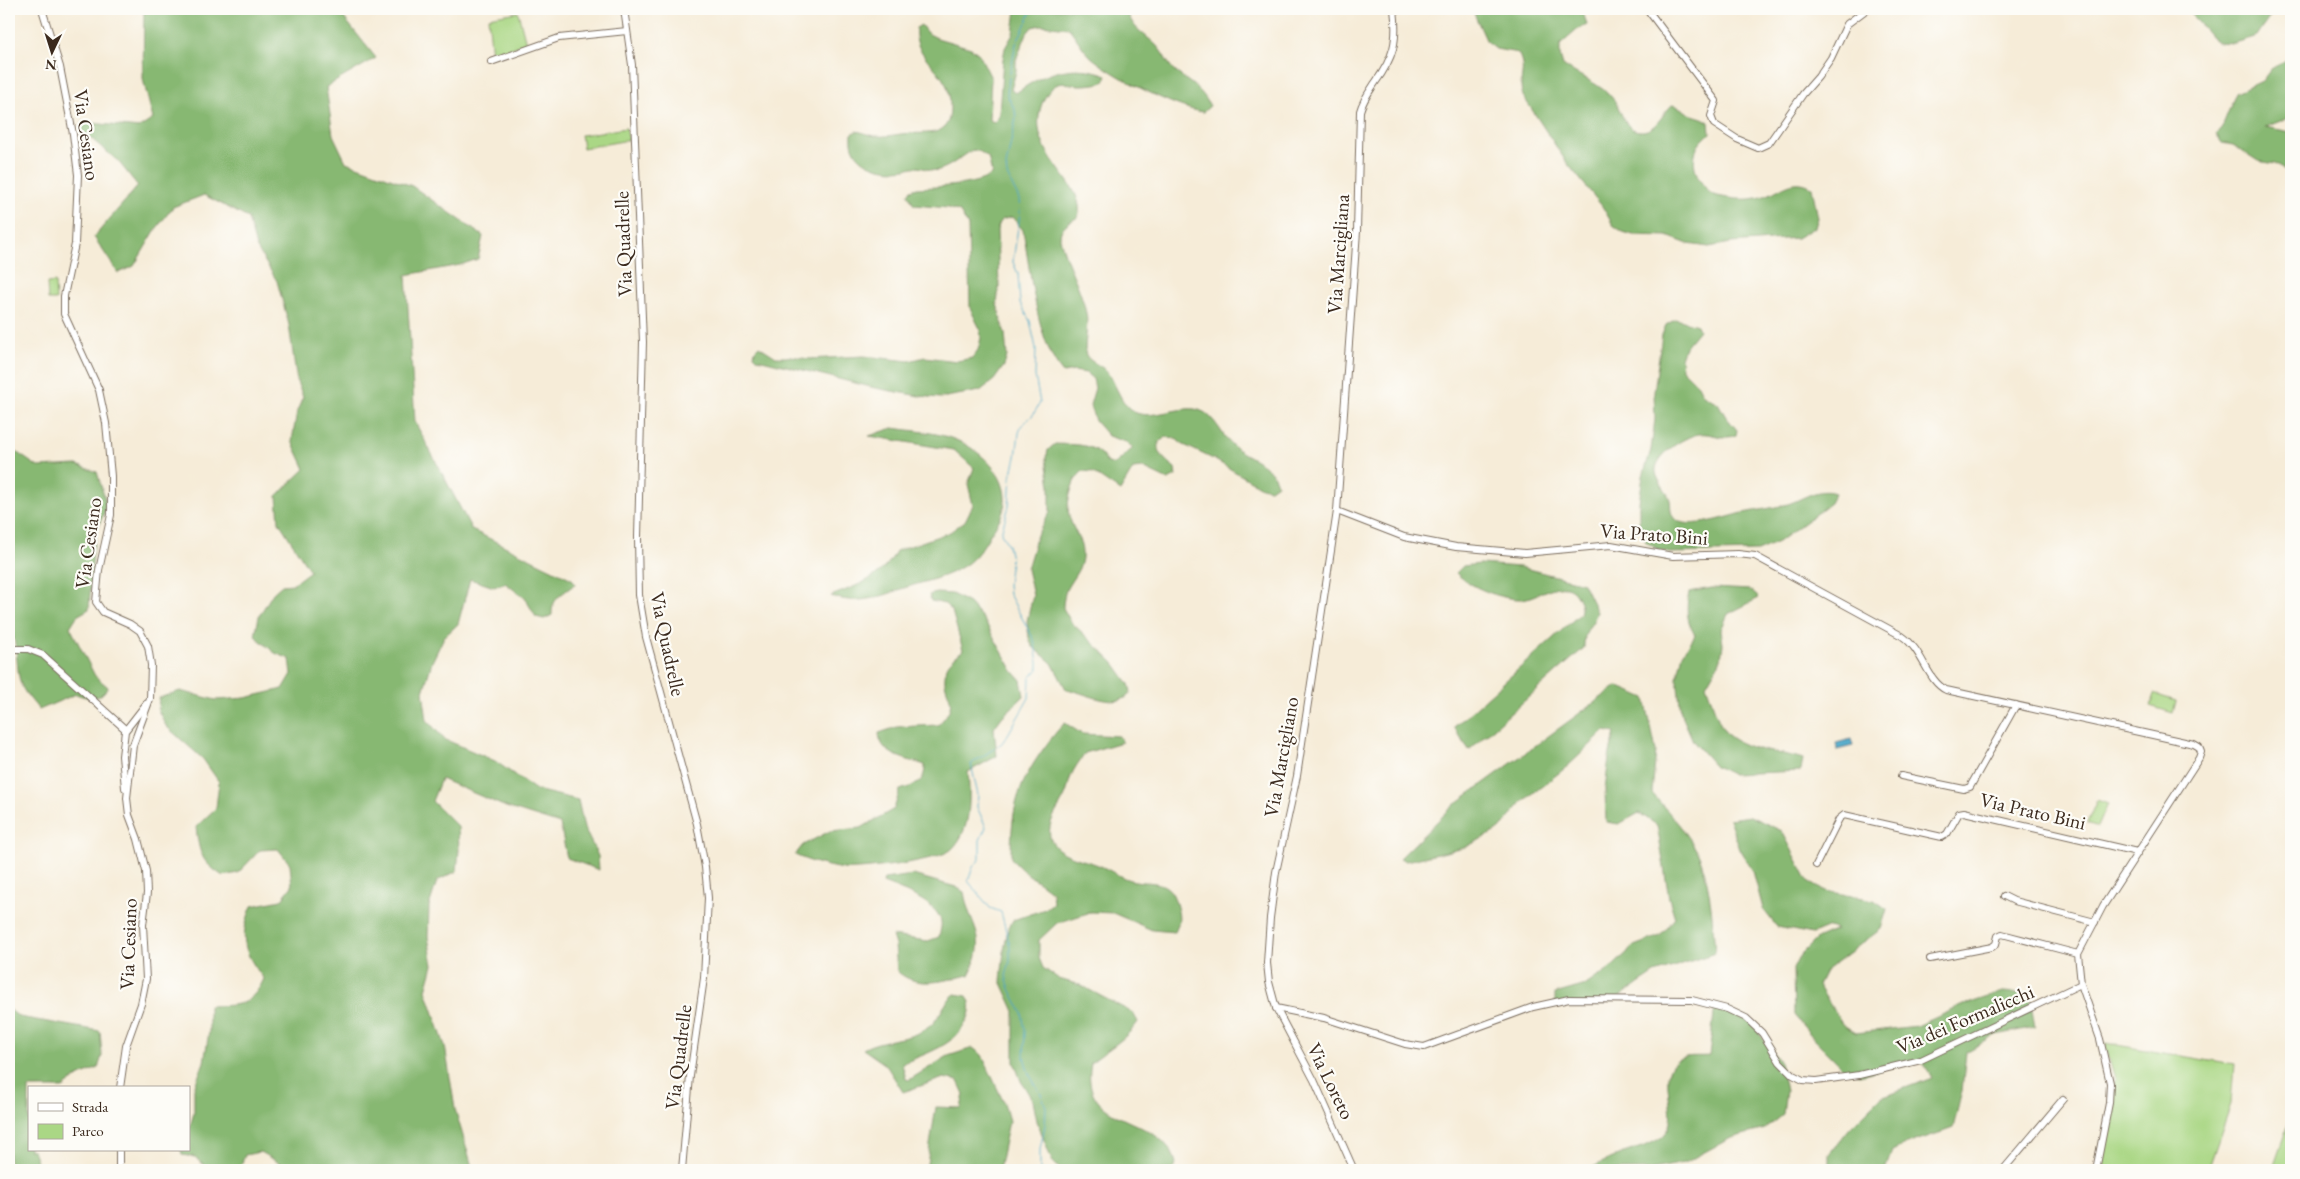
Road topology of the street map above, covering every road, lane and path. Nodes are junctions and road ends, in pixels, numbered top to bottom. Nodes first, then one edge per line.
1 (42, 9) edge
2 (624, 9) edge
3 (1394, 9) edge
4 (1647, 9) edge
5 (1867, 9) edge
6 (627, 31) junction
7 (491, 62) dead end
8 (1337, 511) junction
9 (9, 649) edge
10 (151, 691) junction
11 (2016, 705) junction
12 (125, 730) junction
13 (1901, 776) dead end
14 (127, 805) junction
15 (2138, 852) junction
16 (1816, 865) dead end
17 (2004, 896) dead end
18 (2095, 922) junction
19 (2078, 954) junction
20 (1930, 959) dead end
21 (2081, 984) junction
22 (1276, 1008) junction
23 (120, 1086) edge
24 (2063, 1099) dead end
25 (118, 1152) edge
26 (119, 1170) edge
27 (682, 1170) edge
28 (1354, 1170) edge
29 (2003, 1170) edge
30 (2096, 1170) edge

1 - 10 street, Via Cesiano
2 - 6 street, Via Quadrelle
3 - 8 street, Via Marcigliana
4 - 5 street
6 - 7 street
6 - 27 street, Via Quadrelle
8 - 11 street, Via Prato Bini
8 - 22 street, Via Marcigliano
9 - 12 street
10 - 12 street
10 - 14 street, Via Cesiano
11 - 13 street, Via Prato Bini
11 - 15 street, Via Prato Bini
12 - 14 street
14 - 23 street, Via Cesiano
15 - 16 street, Via Prato Bini
15 - 18 street, Via Prato Bini
17 - 18 street
18 - 19 street, Via Prato Bini
19 - 20 street
19 - 21 street
21 - 22 street, Via dei Formalicchi
21 - 30 street
22 - 28 street, Via Loreto
24 - 29 street
25 - 26 street

